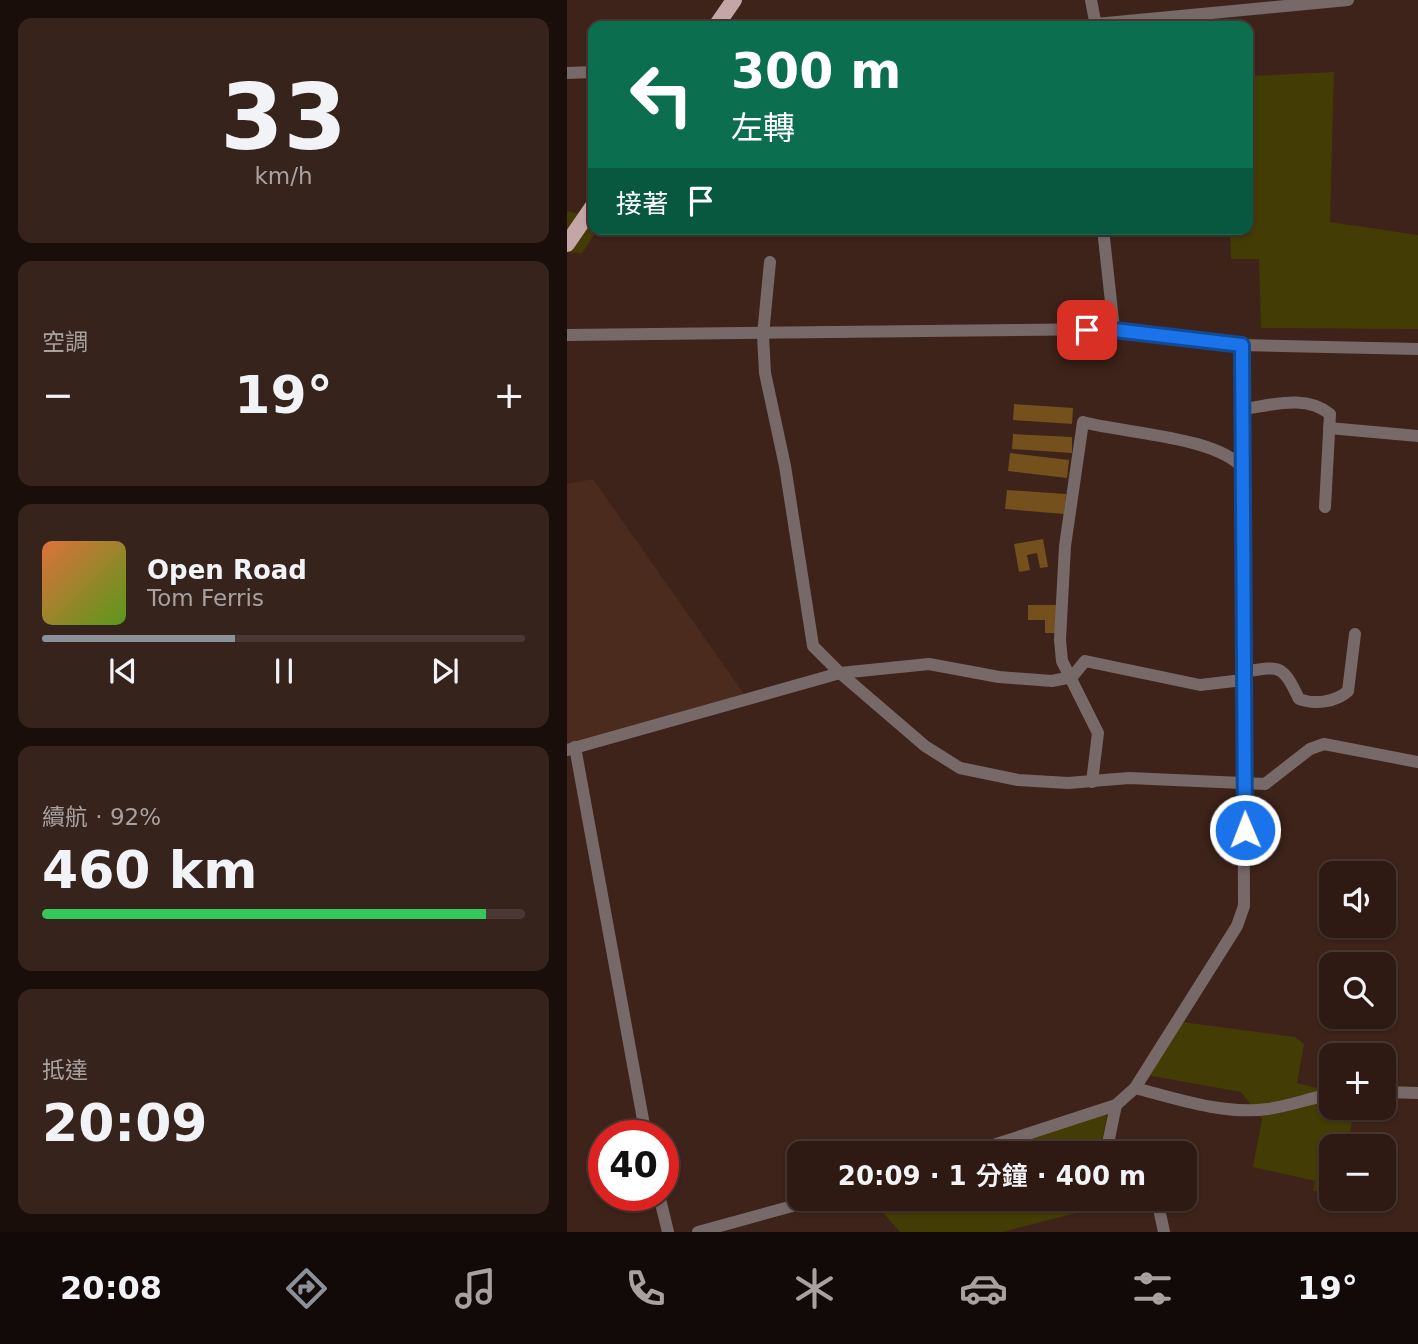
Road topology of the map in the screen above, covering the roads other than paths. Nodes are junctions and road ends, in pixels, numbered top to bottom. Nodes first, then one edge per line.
1 (734, 0) edge
2 (1091, 0) edge
3 (1348, 0) edge
4 (719, 21) edge
5 (1095, 21) edge
6 (1136, 21) edge
7 (588, 72) edge
8 (567, 73) edge
9 (588, 213) edge
10 (1104, 235) edge
11 (567, 244) edge
12 (770, 262) dead end
13 (1114, 330) junction
14 (567, 335) edge
15 (763, 335) junction
16 (1242, 345) junction
17 (1418, 349) edge
18 (1244, 409) junction
19 (1329, 428) junction
20 (1418, 436) edge
21 (1245, 469) junction
22 (1325, 507) dead end
23 (1355, 634) dead end
24 (840, 673) junction
25 (1243, 676) junction
26 (1072, 677) junction
27 (571, 748) edge
28 (1418, 762) edge
29 (1092, 782) junction
30 (1244, 784) junction
31 (1135, 1088) junction
32 (1396, 1092) edge
33 (1418, 1093) edge
34 (1319, 1097) edge
35 (1116, 1105) junction
36 (643, 1120) edge
37 (1006, 1141) edge
38 (1108, 1141) edge
39 (787, 1208) edge
40 (663, 1211) edge
41 (1160, 1211) edge
42 (668, 1232) edge
43 (698, 1232) edge
44 (1164, 1232) edge

1 - 4 main road
2 - 5 street
3 - 6 street
7 - 8 street
9 - 11 main road
10 - 13 street
12 - 15 street
13 - 15 street
13 - 16 street
14 - 15 street
15 - 24 street
16 - 17 street
16 - 18 street
18 - 19 street
18 - 21 street
19 - 20 street
19 - 22 street
21 - 25 street
21 - 26 street
23 - 25 street
24 - 26 street
24 - 27 street
24 - 29 street
25 - 26 street
25 - 30 street
26 - 29 street
27 - 36 street
28 - 30 street
29 - 30 street
30 - 31 street
31 - 34 street
31 - 35 street
32 - 33 street
35 - 37 street
35 - 38 street
39 - 43 street
40 - 42 street
41 - 44 street

